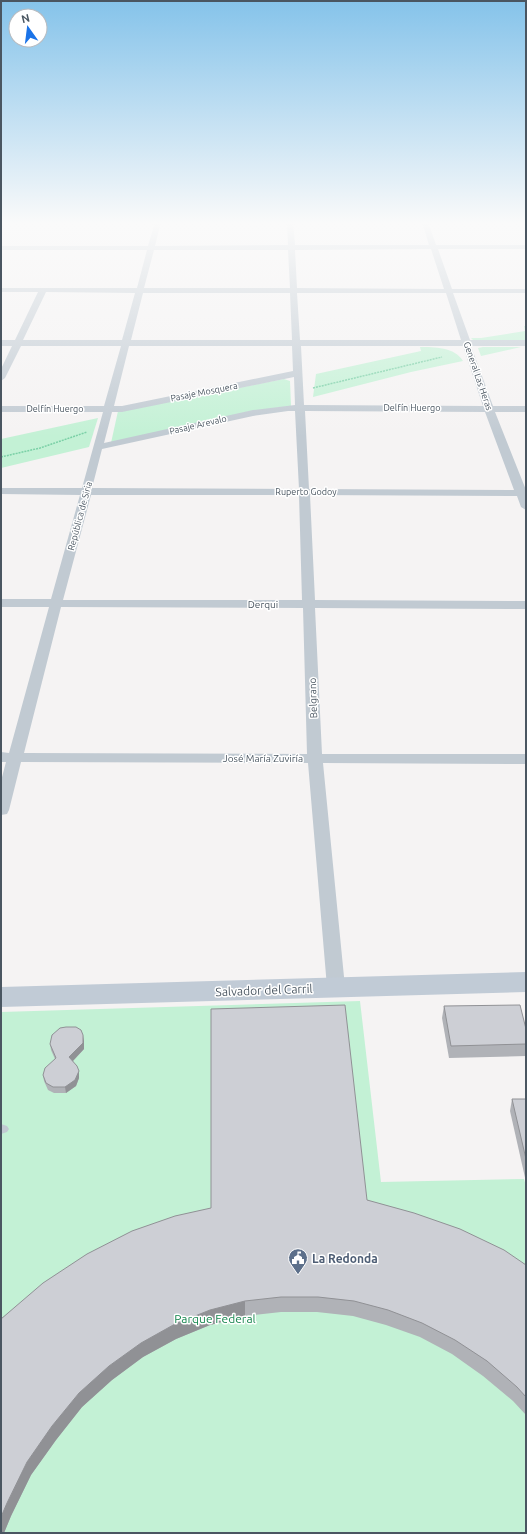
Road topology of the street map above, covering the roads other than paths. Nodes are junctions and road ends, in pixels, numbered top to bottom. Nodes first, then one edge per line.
1 (41, 294) edge
2 (139, 294) edge
3 (294, 294) edge
4 (450, 294) edge
5 (1, 343) edge
6 (17, 343) junction
7 (126, 343) junction
8 (297, 343) junction
9 (526, 343) edge
10 (467, 346) junction
11 (298, 373) junction
12 (1, 378) edge
13 (299, 408) junction
14 (1, 409) edge
15 (109, 409) junction
16 (489, 409) junction
17 (526, 409) edge
18 (98, 447) junction
19 (1, 492) edge
20 (86, 492) junction
21 (304, 492) junction
22 (523, 493) edge
23 (526, 507) edge
24 (1, 603) edge
25 (57, 603) junction
26 (309, 604) junction
27 (526, 605) edge
28 (8, 757) edge
29 (315, 758) junction
30 (526, 759) edge
31 (1, 810) edge
32 (526, 982) edge
33 (336, 987) junction
34 (1, 998) edge

1 - 6 street
2 - 7 street, República de Siria
3 - 8 street, Belgrano
4 - 10 street, General Las Heras
5 - 6 street
6 - 7 street
6 - 12 street
7 - 8 street
7 - 15 street, República de Siria
8 - 10 street
8 - 11 street, Belgrano
9 - 10 street
10 - 16 street, General Las Heras
11 - 13 street, Belgrano
11 - 15 street, Pasaje Mosquera
13 - 16 street, Delfín Huergo
13 - 18 street, Pasaje Arevalo
13 - 21 street, Belgrano
14 - 15 street, Delfín Huergo
15 - 18 street, República de Siria
16 - 17 street, Delfín Huergo
16 - 22 street, General Las Heras
18 - 20 street, República de Siria
19 - 20 street
20 - 21 street, Ruperto Godoy
20 - 25 street, República de Siria
21 - 22 street, Ruperto Godoy
21 - 26 street, Belgrano
22 - 23 street, General Las Heras
24 - 25 street, Derqui
25 - 26 street, Derqui
25 - 28 street, República de Siria
26 - 27 street, Derqui
26 - 29 street, Belgrano
28 - 29 street, José María Zuviría
28 - 31 street, República de Siria
29 - 30 street, José María Zuviría
29 - 33 street, Belgrano
32 - 33 main road, Salvador del Carril
33 - 34 main road, Salvador del Carril

